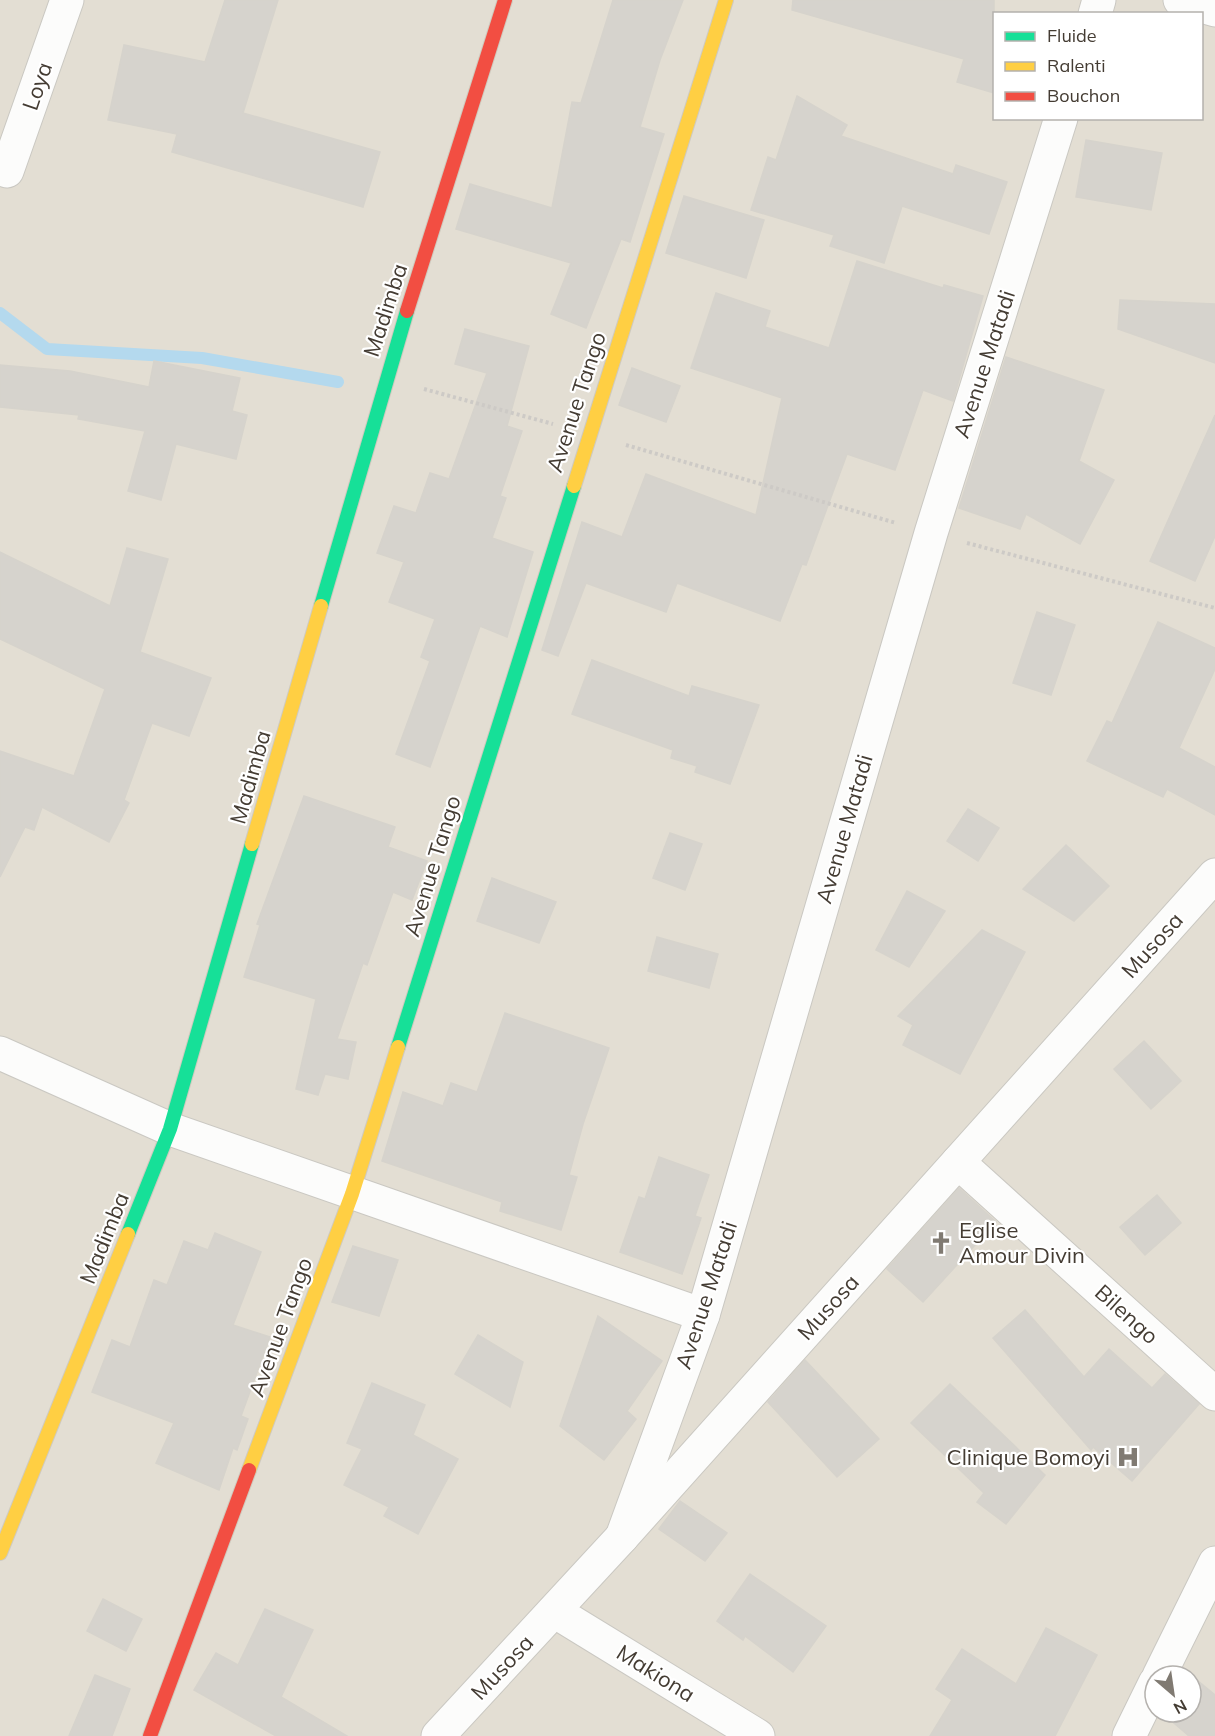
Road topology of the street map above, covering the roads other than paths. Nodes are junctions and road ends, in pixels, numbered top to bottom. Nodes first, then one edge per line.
1 (68, 0) edge
2 (505, 0) edge
3 (726, 0) edge
4 (1180, 0) edge
5 (1215, 10) edge
6 (1060, 120) edge
7 (7, 171) dead end
8 (1215, 875) edge
9 (0, 1053) edge
10 (170, 1129) junction
11 (958, 1162) junction
12 (352, 1194) junction
13 (703, 1315) junction
14 (1215, 1394) edge
15 (622, 1538) junction
16 (0, 1553) edge
17 (1215, 1563) edge
18 (554, 1611) junction
19 (1165, 1664) edge
20 (1143, 1707) edge
21 (150, 1736) edge
22 (438, 1736) edge
23 (758, 1736) edge
24 (1129, 1736) edge

1 - 7 street, Loya
2 - 10 street, Madimba
3 - 12 street, Avenue Tango
4 - 5 street
6 - 13 street, Avenue Matadi
8 - 11 street, Musosa
9 - 10 street
10 - 12 street
10 - 16 street, Madimba
11 - 14 street, Bilengo
11 - 15 street, Musosa
12 - 13 street
12 - 21 street, Avenue Tango
13 - 15 street, Avenue Matadi
15 - 18 street, Musosa
17 - 19 street
18 - 22 street, Musosa
18 - 23 street, Makiona
20 - 24 street

